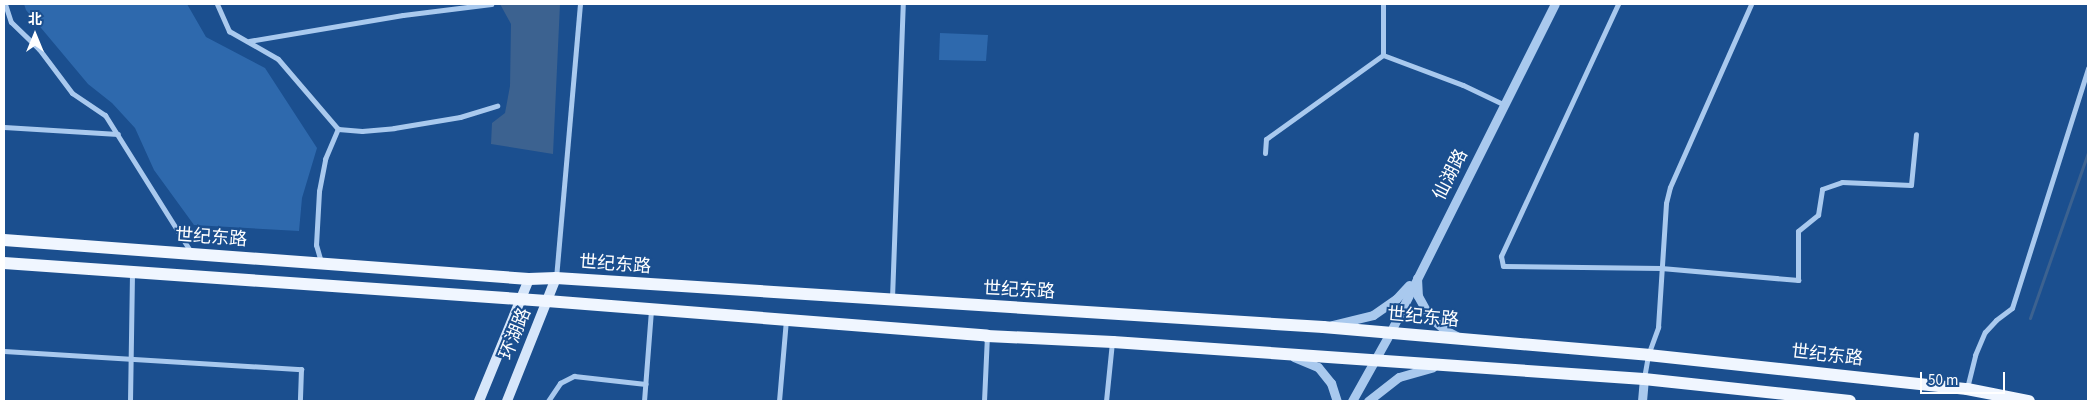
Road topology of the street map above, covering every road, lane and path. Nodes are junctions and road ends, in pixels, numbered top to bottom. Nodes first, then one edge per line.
1 (5, 4) edge
2 (217, 4) edge
3 (491, 4) edge
4 (580, 4) edge
5 (903, 4) edge
6 (1383, 4) edge
7 (1555, 4) edge
8 (1618, 4) edge
9 (1751, 4) edge
10 (248, 41) junction
11 (1383, 55) junction
12 (2088, 68) edge
13 (1505, 105) junction
14 (497, 106) dead end
15 (4, 127) edge
16 (338, 129) junction
17 (118, 134) junction
18 (1916, 134) dead end
19 (1265, 153) dead end
20 (4, 240) edge
21 (192, 254) junction
22 (4, 263) edge
23 (321, 265) junction
24 (1661, 268) junction
25 (132, 272) junction
26 (556, 278) junction
27 (1417, 278) junction
28 (528, 279) junction
29 (520, 299) junction
30 (547, 301) junction
31 (892, 301) junction
32 (651, 310) junction
33 (786, 319) junction
34 (1323, 327) junction
35 (1390, 333) junction
36 (987, 336) junction
37 (1463, 339) junction
38 (1112, 342) junction
39 (4, 351) edge
40 (1286, 354) junction
41 (1648, 355) junction
42 (131, 360) junction
43 (1375, 361) junction
44 (1440, 365) junction
45 (1644, 379) junction
46 (646, 384) junction
47 (1967, 389) junction
48 (130, 401) edge
49 (300, 401) edge
50 (479, 401) edge
51 (507, 401) edge
52 (548, 401) edge
53 (644, 401) edge
54 (779, 401) edge
55 (984, 401) edge
56 (1106, 401) edge
57 (1336, 401) edge
58 (1352, 401) edge
59 (1368, 401) edge
60 (1642, 401) edge
61 (1850, 401) edge
62 (2029, 401) edge

1 - 17 street
2 - 10 street
3 - 10 street
4 - 26 street
5 - 31 street
6 - 11 street
7 - 13 street, 仙湖路
8 - 24 street
9 - 24 street
10 - 16 street
11 - 13 street
11 - 19 street
12 - 47 street
13 - 27 street, 仙湖路
14 - 16 street
15 - 17 street
16 - 23 street
17 - 21 street
18 - 24 street
20 - 21 main road, 世纪东路
21 - 23 main road, 世纪东路
22 - 25 main road
23 - 28 main road, 世纪东路
24 - 41 street
25 - 29 main road
25 - 42 street
26 - 28 main road, 世纪东路
26 - 30 main road, 环湖路
26 - 31 main road, 世纪东路
27 - 34 street
27 - 35 street, 仙湖路
27 - 37 street
28 - 29 main road, 环湖路
29 - 30 main road
29 - 50 main road, 环湖路
30 - 32 main road
30 - 51 main road, 环湖路
31 - 34 main road, 世纪东路
32 - 33 main road
32 - 46 street
33 - 36 main road
33 - 54 street
34 - 35 main road, 世纪东路
35 - 37 main road, 世纪东路
35 - 43 street, 仙湖路
36 - 38 main road
36 - 55 street
37 - 41 main road, 世纪东路
38 - 40 main road
38 - 56 street
39 - 42 street
40 - 43 main road
40 - 57 street
41 - 45 street
41 - 47 main road, 世纪东路
42 - 48 street
42 - 49 street
43 - 44 main road
43 - 58 street, 仙湖路
44 - 45 main road
44 - 59 street
45 - 60 street
45 - 61 main road
46 - 52 street
46 - 53 street
47 - 62 main road, 世纪东路

